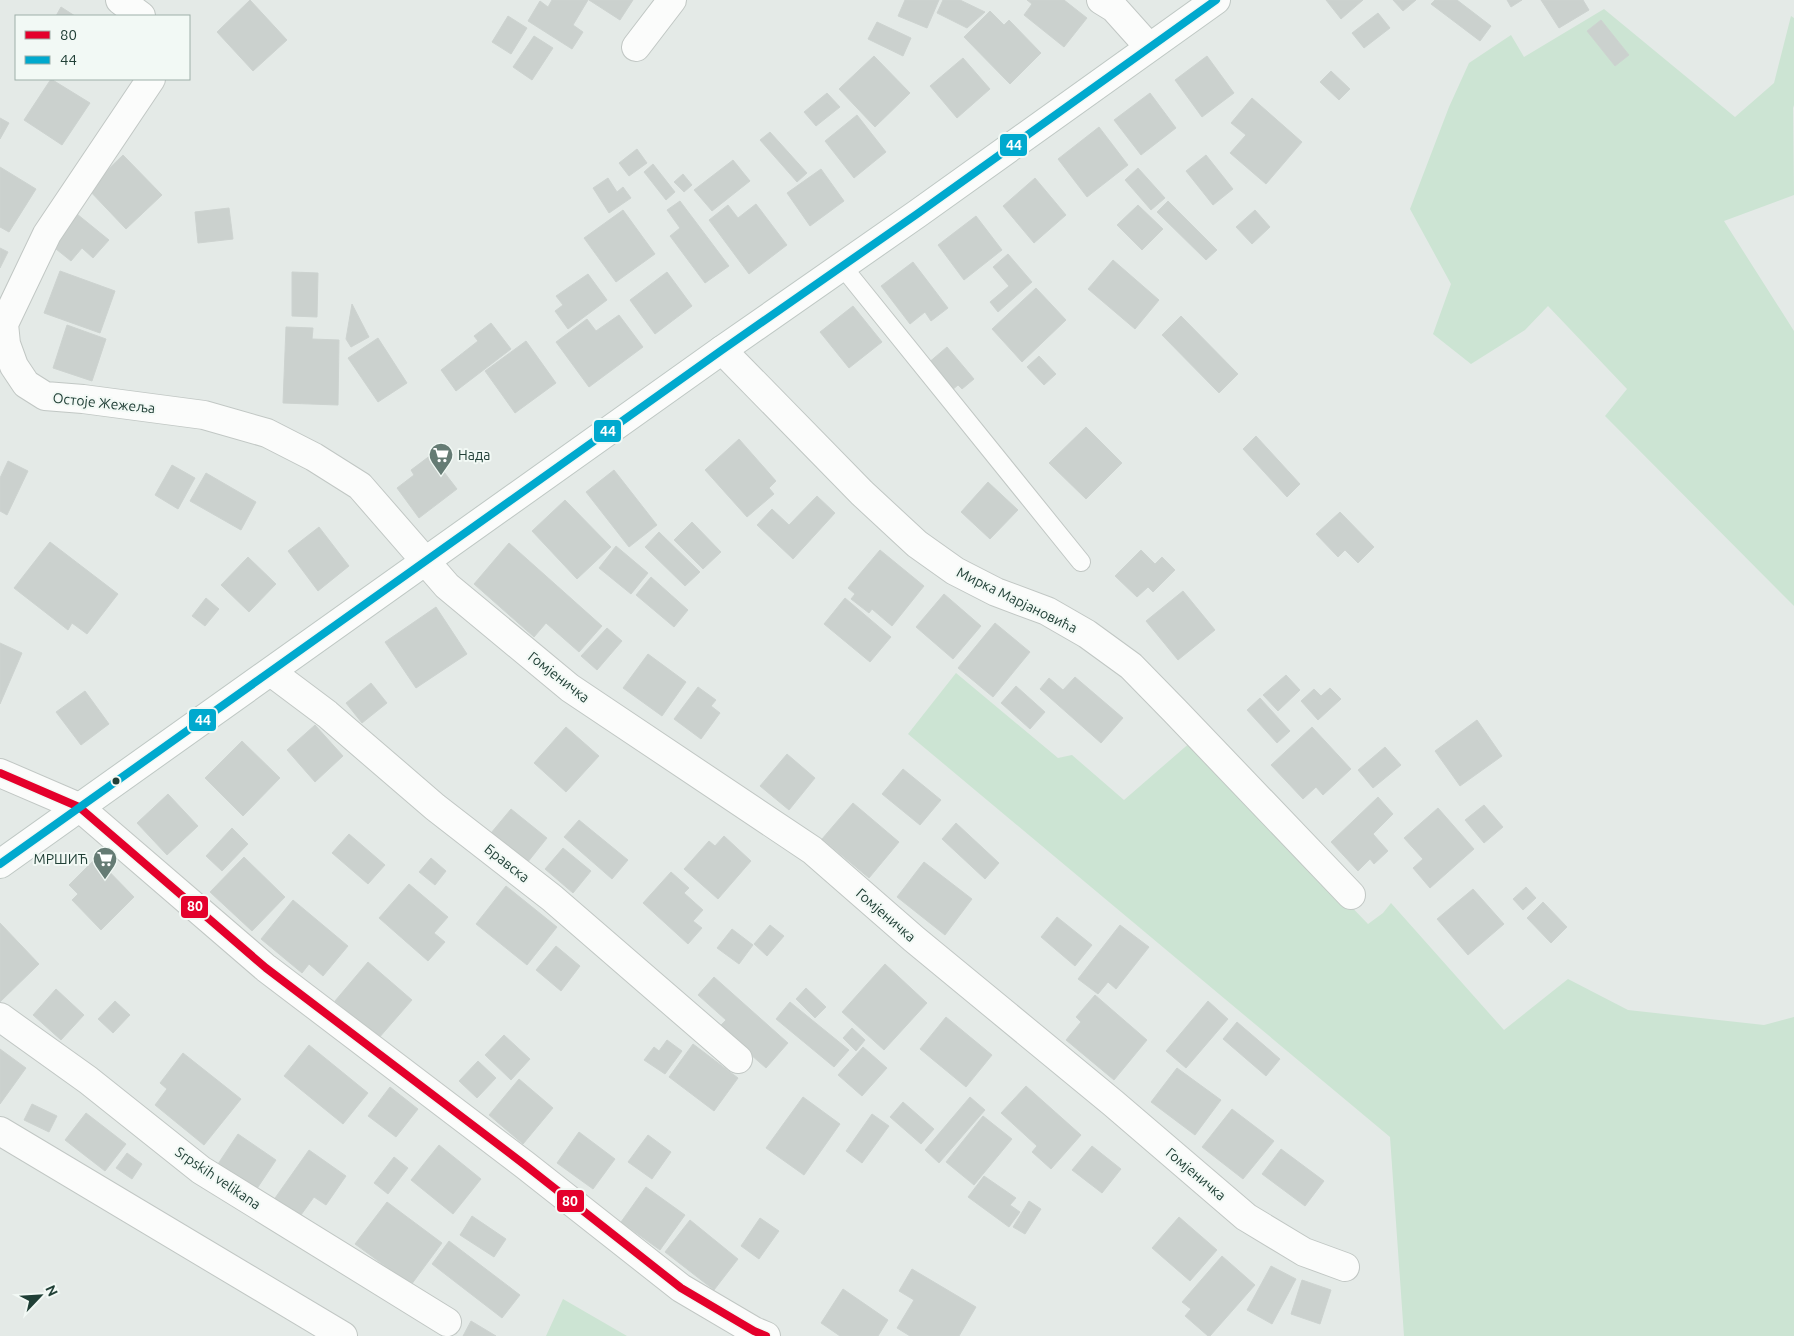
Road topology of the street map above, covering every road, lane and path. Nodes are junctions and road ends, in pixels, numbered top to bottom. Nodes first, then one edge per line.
1 (120, 0) edge
2 (672, 0) edge
3 (1101, 0) edge
4 (1216, 0) edge
5 (140, 15) edge
6 (636, 47) dead end
7 (1149, 47) junction
8 (150, 80) edge
9 (842, 266) junction
10 (2, 323) edge
11 (722, 350) junction
12 (426, 561) junction
13 (1081, 562) dead end
14 (271, 672) junction
15 (0, 772) edge
16 (79, 807) junction
17 (0, 864) edge
18 (1351, 895) dead end
19 (0, 1016) edge
20 (738, 1059) dead end
21 (0, 1131) edge
22 (1345, 1267) dead end
23 (447, 1322) dead end
24 (343, 1336) edge
25 (766, 1336) edge

1 - 5 street
2 - 6 street
3 - 7 street
4 - 7 street
7 - 9 street
8 - 10 street, Остоје Жежеља
9 - 11 street
9 - 13 lane
10 - 12 street, Остоје Жежеља
11 - 12 street
11 - 18 street, Мирка Марјановића
12 - 14 street
12 - 22 street, Гомјеничка
14 - 16 street
14 - 20 street, Бравска
15 - 16 street
16 - 17 street
16 - 25 street
19 - 23 street, Srpskih velikana
21 - 24 street

